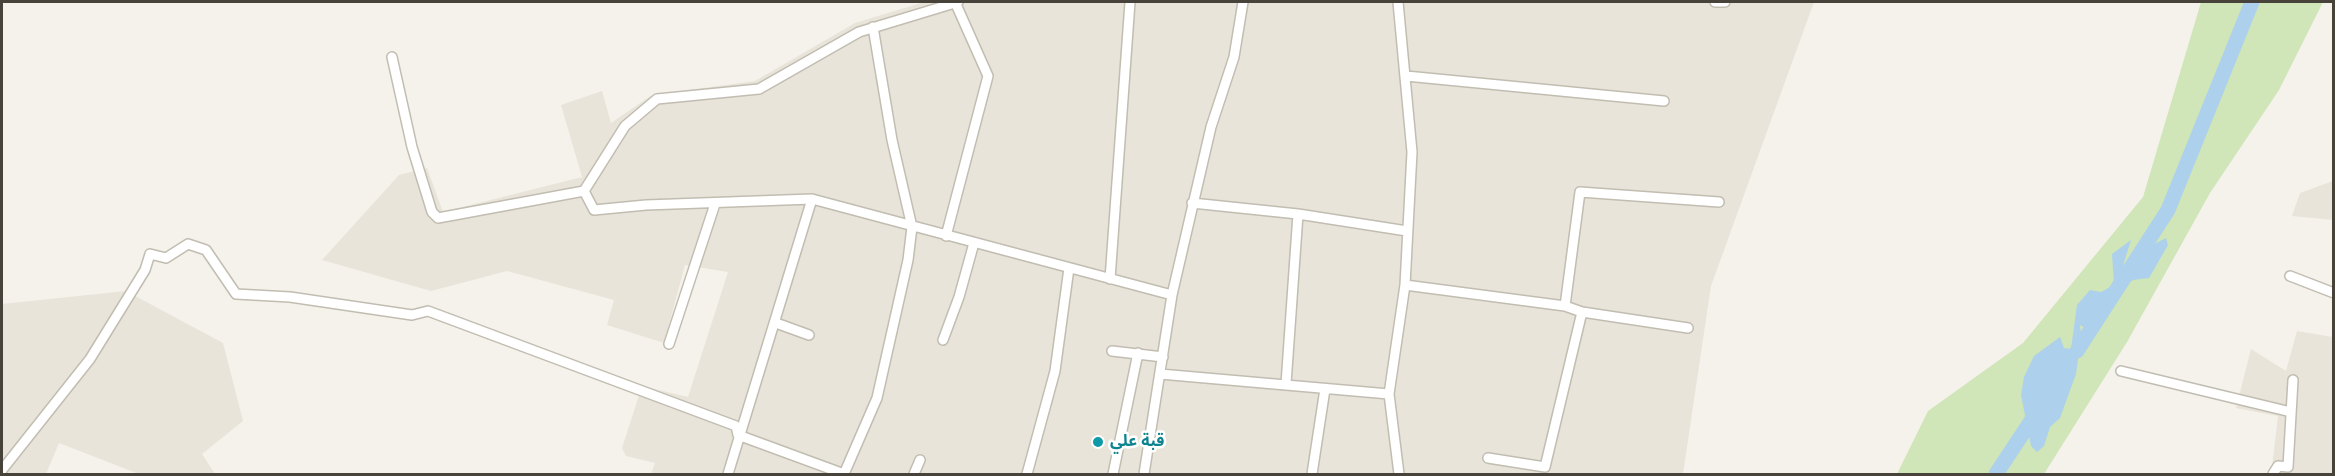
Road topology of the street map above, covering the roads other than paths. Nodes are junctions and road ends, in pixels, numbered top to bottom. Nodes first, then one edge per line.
1 (956, 2) edge
2 (1130, 2) edge
3 (1243, 2) edge
4 (1398, 2) edge
5 (873, 27) junction
6 (392, 57) dead end
7 (1406, 75) junction
8 (1664, 101) dead end
9 (584, 190) junction
10 (812, 199) junction
11 (1719, 202) dead end
12 (1192, 203) junction
13 (716, 204) junction
14 (1298, 214) junction
15 (912, 227) junction
16 (1407, 231) junction
17 (946, 236) junction
18 (974, 243) junction
19 (1069, 268) junction
20 (2290, 276) dead end
21 (1110, 279) junction
22 (1405, 285) junction
23 (2334, 293) edge
24 (1172, 295) junction
25 (1565, 306) junction
26 (1582, 312) junction
27 (776, 323) junction
28 (1688, 328) dead end
29 (809, 335) dead end
30 (943, 340) dead end
31 (669, 344) dead end
32 (1112, 351) dead end
33 (1138, 353) junction
34 (1162, 357) junction
35 (2121, 371) dead end
36 (1160, 374) junction
37 (2293, 380) dead end
38 (1286, 384) junction
39 (1325, 388) junction
40 (1389, 394) junction
41 (2291, 412) junction
42 (738, 435) junction
43 (1488, 458) dead end
44 (920, 460) dead end
45 (2, 470) edge
46 (2276, 470) edge
47 (728, 474) edge
48 (844, 474) edge
49 (914, 474) edge
50 (1027, 474) edge
51 (1113, 474) edge
52 (1144, 474) edge
53 (1312, 474) edge
54 (1399, 474) edge
55 (2287, 474) edge

1 - 5 street
1 - 17 street
2 - 21 street
3 - 12 street
4 - 7 street
5 - 9 street
5 - 15 street
6 - 9 street
7 - 8 street
7 - 16 street
9 - 13 street
10 - 13 street
10 - 15 street
10 - 27 street
11 - 25 street
12 - 14 street
12 - 24 street
13 - 31 street
14 - 16 street
14 - 38 street
15 - 17 street
15 - 48 street
16 - 22 street
17 - 18 street
18 - 19 street
18 - 30 street
19 - 21 street
19 - 50 street
20 - 23 street
21 - 24 street
22 - 25 street
22 - 40 street
24 - 34 street
25 - 26 street
26 - 28 street
26 - 43 street
27 - 29 street
27 - 42 street
32 - 33 street
33 - 34 street
33 - 51 street
34 - 36 street
35 - 41 street
36 - 38 street
36 - 52 street
37 - 41 street
38 - 39 street
39 - 40 street
39 - 53 street
40 - 54 street
41 - 46 street
42 - 45 street
42 - 47 street
42 - 48 street
44 - 49 street
46 - 55 street

